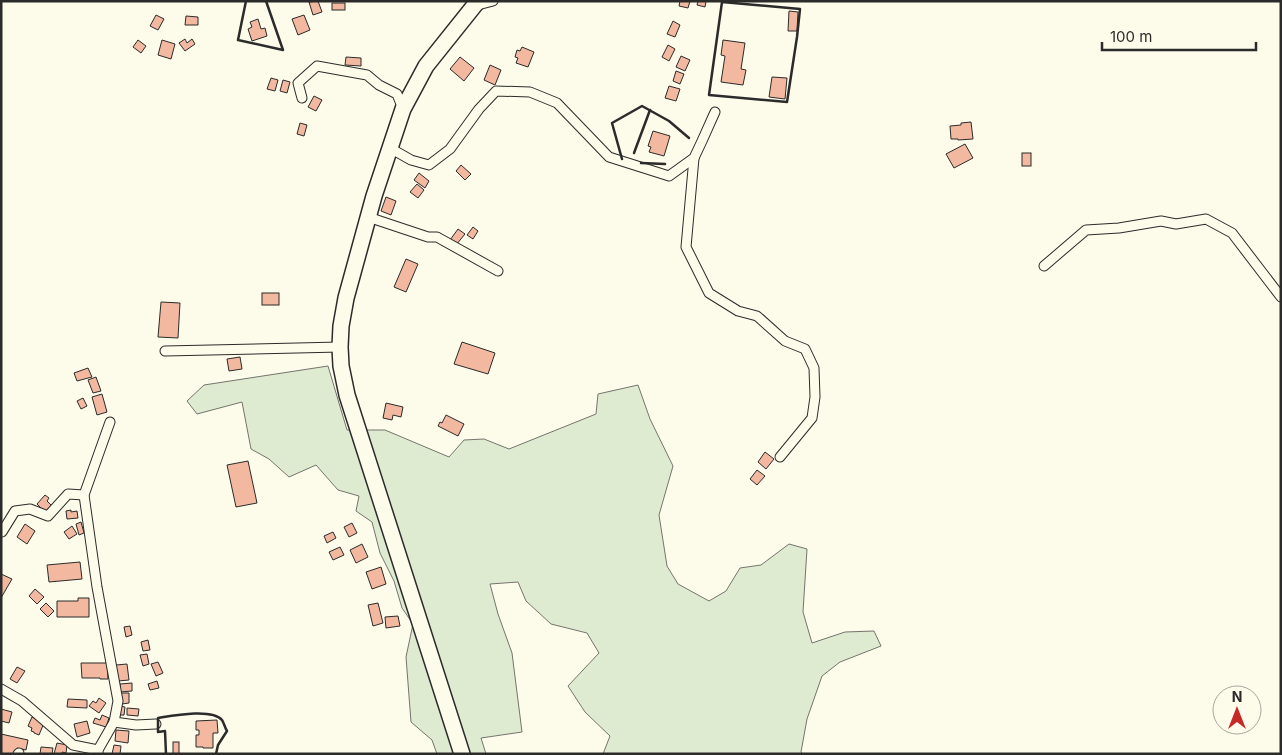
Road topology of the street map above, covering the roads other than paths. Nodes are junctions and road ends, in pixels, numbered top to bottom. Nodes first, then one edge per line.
1 (493, 1) edge
2 (476, 4) edge
3 (302, 98) dead end
4 (404, 108) junction
5 (715, 112) dead end
6 (390, 148) junction
7 (694, 158) junction
8 (368, 217) junction
9 (1044, 266) dead end
10 (498, 271) dead end
11 (1281, 297) edge
12 (340, 347) junction
13 (165, 351) dead end
14 (110, 422) dead end
15 (780, 457) dead end
16 (84, 495) junction
17 (2, 532) edge
18 (1, 689) edge
19 (114, 722) junction
20 (156, 724) dead end
21 (98, 752) edge
22 (462, 754) edge

1 - 2 street
2 - 4 main road
3 - 4 street
4 - 6 main road
5 - 7 street
6 - 7 street
6 - 8 main road
7 - 15 street
8 - 10 street
8 - 12 main road
9 - 11 street
12 - 13 street
12 - 22 main road
14 - 16 street
16 - 17 street
16 - 19 street
18 - 21 street
19 - 20 street
19 - 21 street

